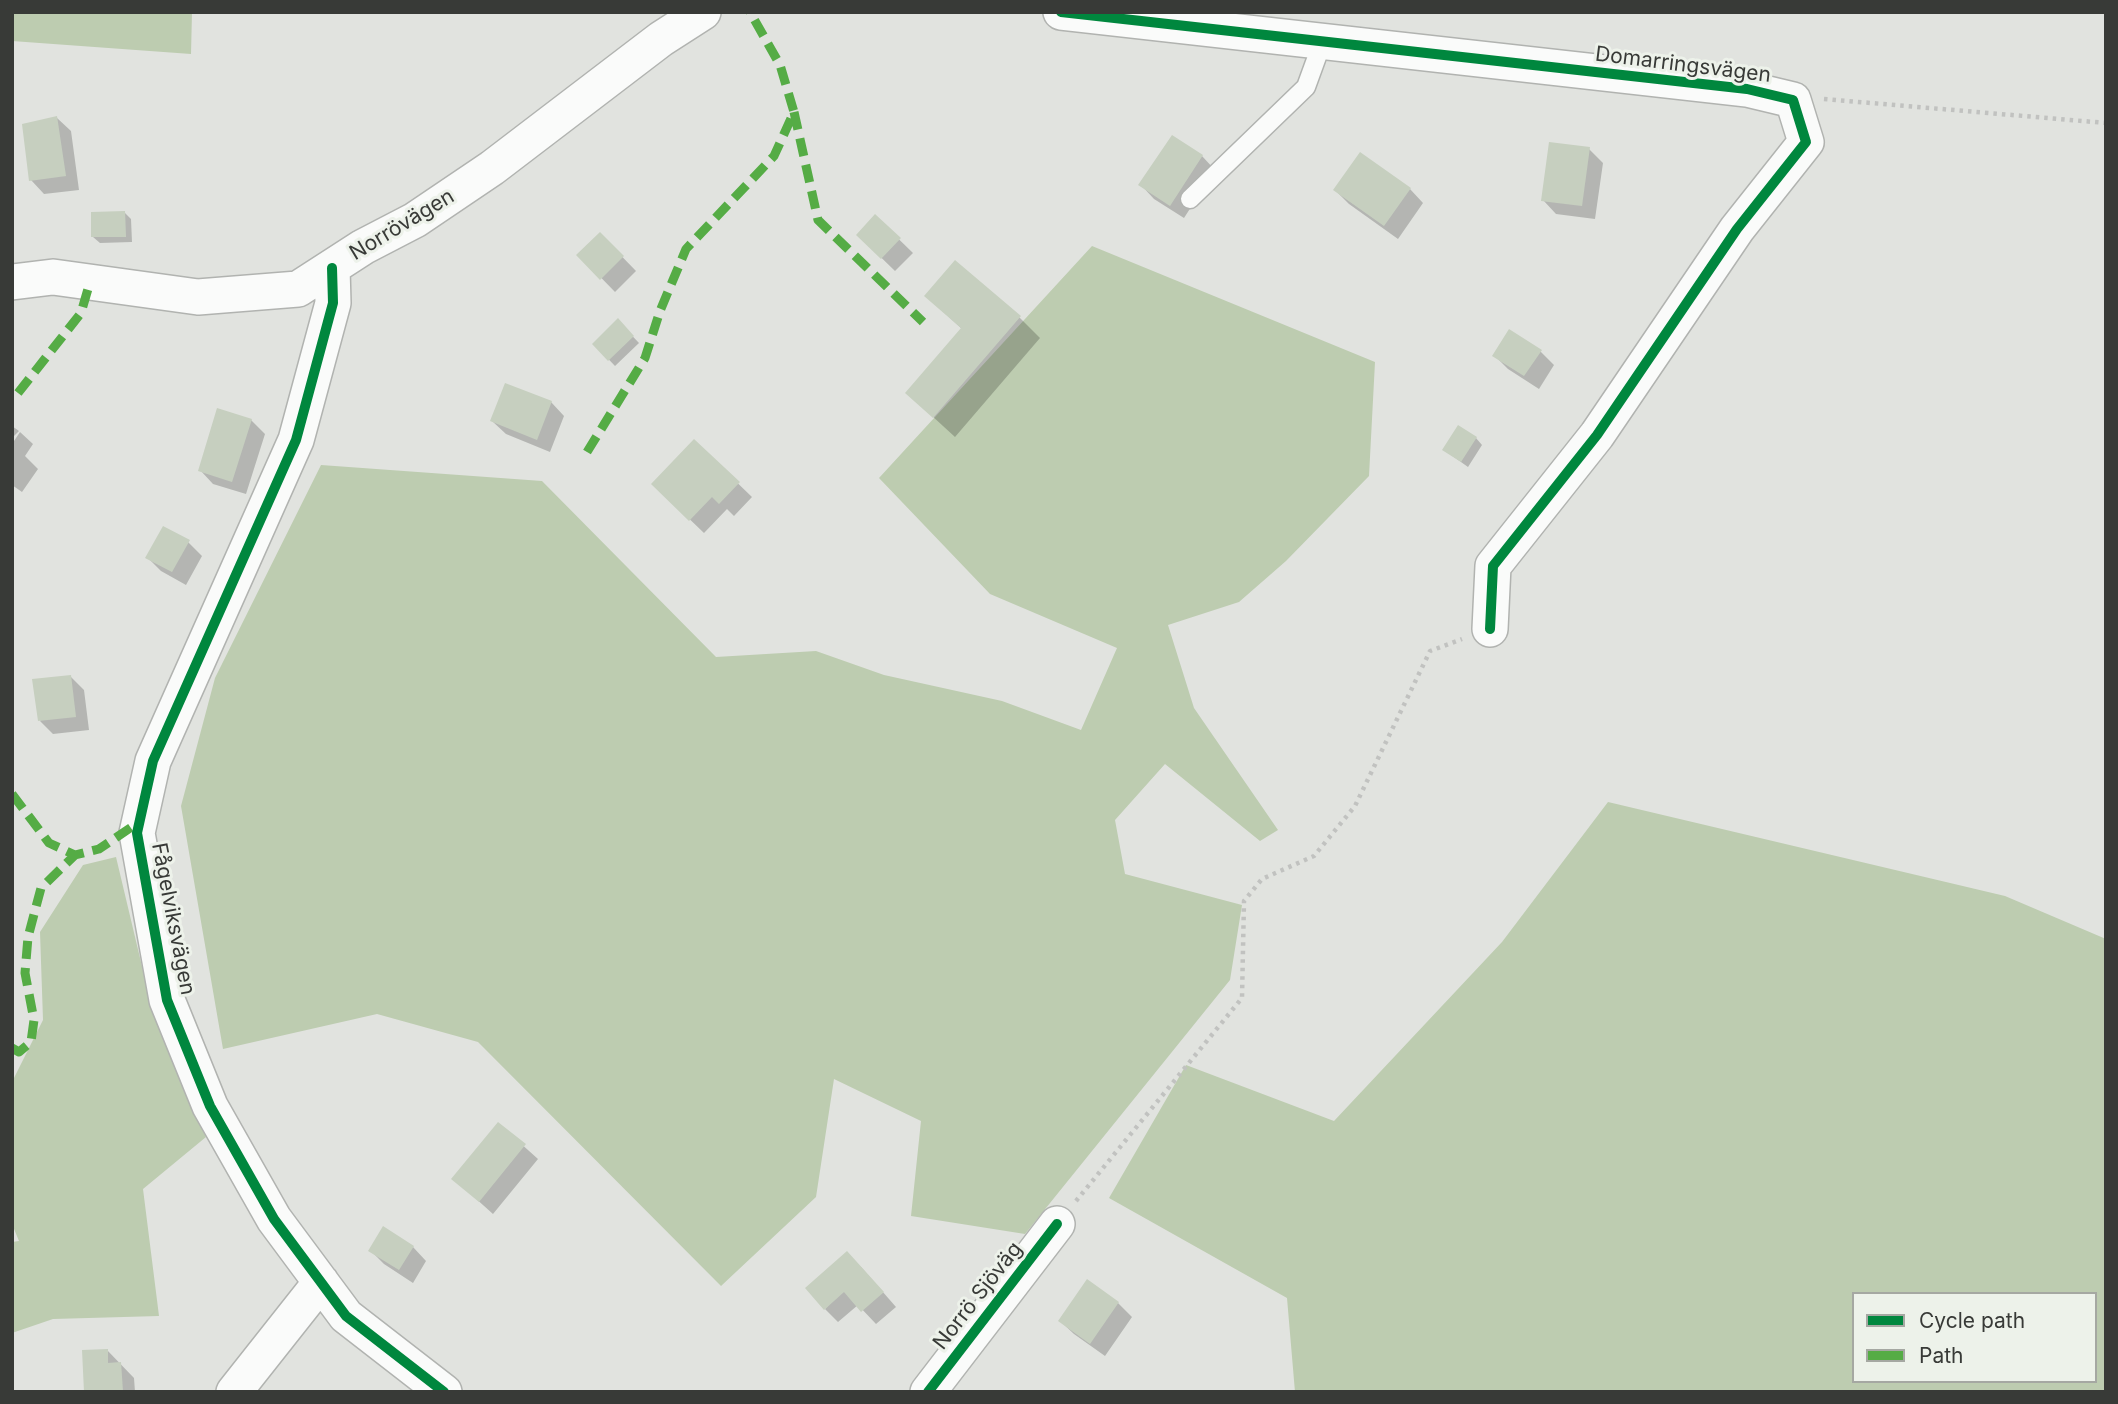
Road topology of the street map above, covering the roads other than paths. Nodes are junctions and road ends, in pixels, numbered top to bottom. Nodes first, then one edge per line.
1 (703, 12) edge
2 (1061, 12) edge
3 (1322, 43) junction
4 (1190, 199) dead end
5 (332, 268) junction
6 (12, 282) edge
7 (1490, 629) road end
8 (1057, 1224) road end
9 (321, 1282) junction
10 (234, 1392) edge
11 (444, 1392) edge
12 (928, 1392) edge

1 - 5 street, Norrövägen
2 - 3 street, Domarringsvägen
3 - 4 lane
3 - 7 street, Domarringsvägen
5 - 6 street, Norrövägen
5 - 9 street, Fågelviksvägen
8 - 12 street, Norrö Sjöväg
9 - 10 street
9 - 11 street, Fågelviksvägen

